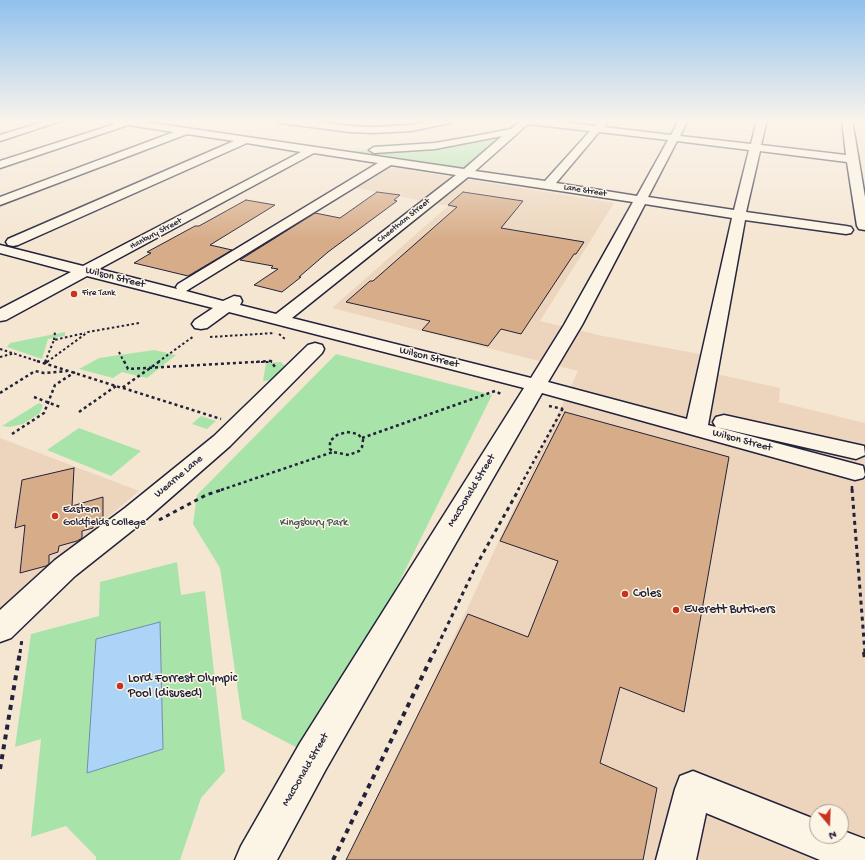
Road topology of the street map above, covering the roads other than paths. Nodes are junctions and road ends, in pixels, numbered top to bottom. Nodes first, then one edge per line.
1 (15, 160) edge
2 (108, 160) edge
3 (206, 160) edge
4 (293, 160) edge
5 (383, 160) edge
6 (481, 160) edge
7 (569, 160) edge
8 (663, 160) edge
9 (752, 160) edge
10 (852, 160) edge
11 (389, 161) junction
12 (0, 165) edge
13 (466, 173) junction
14 (548, 185) junction
15 (642, 200) junction
16 (0, 201) edge
17 (739, 215) junction
18 (865, 226) edge
19 (9, 246) edge
20 (0, 265) edge
21 (91, 268) junction
22 (184, 287) junction
23 (231, 303) junction
24 (0, 316) edge
25 (281, 322) junction
26 (199, 334) road end
27 (316, 349) dead end
28 (542, 389) junction
29 (697, 423) junction
30 (859, 467) edge
31 (11, 631) edge
32 (865, 859) edge
33 (255, 860) edge
34 (676, 860) edge

1 - 12 street
2 - 16 street
3 - 19 street
4 - 21 street, Hanbury Street
5 - 11 street, Lane Street
6 - 13 street, Cheetham Street
7 - 14 street
8 - 15 street, MacDonald Street
9 - 17 street
10 - 18 street
11 - 13 street, Lane Street
11 - 22 street
13 - 14 street, Lane Street
13 - 25 street, Cheetham Street
14 - 15 street, Lane Street
15 - 17 street, Lane Street
15 - 28 street, MacDonald Street
17 - 18 street, Lane Street
17 - 29 street
19 - 20 street
19 - 21 street, Wilson Street
21 - 22 street, Wilson Street
21 - 23 street, Wilson Street
21 - 24 street, Hanbury Street
22 - 23 street, Wilson Street
23 - 25 street, Wilson Street
23 - 26 street
25 - 28 street, Wilson Street
27 - 31 street, Wearne Lane
28 - 29 street, Wilson Street
28 - 33 street, MacDonald Street
29 - 30 street, Wilson Street
32 - 34 street

